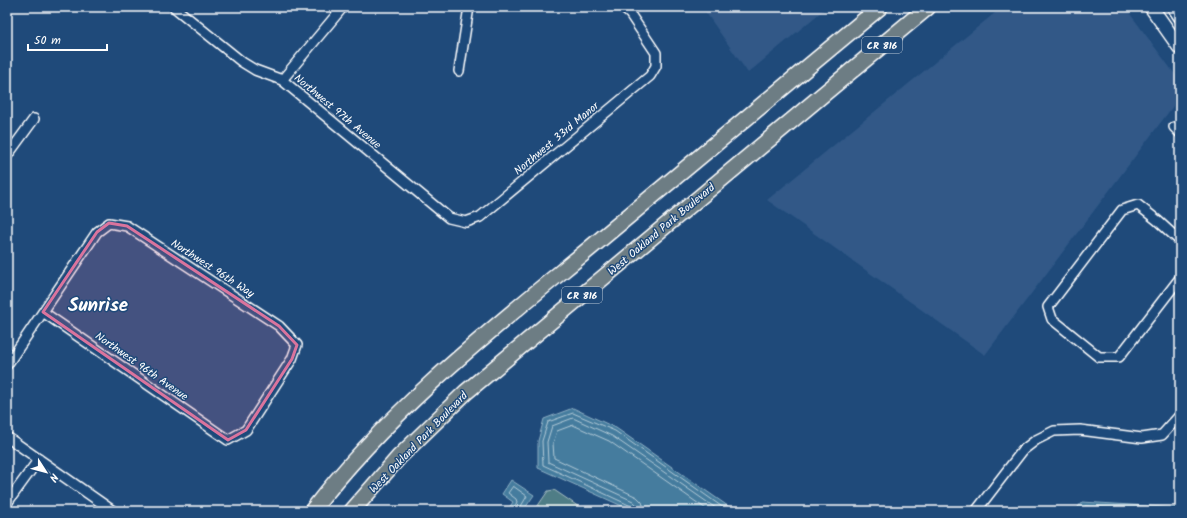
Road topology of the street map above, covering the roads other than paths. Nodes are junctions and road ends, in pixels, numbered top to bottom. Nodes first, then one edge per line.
1 (343, 7) edge
2 (469, 7) edge
3 (620, 7) edge
4 (880, 7) edge
5 (928, 7) edge
6 (1151, 7) edge
7 (1174, 7) edge
8 (179, 8) edge
9 (1180, 16) edge
10 (1180, 48) edge
11 (459, 71) dead end
12 (282, 80) junction
13 (34, 119) dead end
14 (7, 156) edge
15 (466, 222) joint
16 (1180, 241) edge
17 (1180, 278) edge
18 (43, 312) junction
19 (7, 365) edge
20 (1180, 414) edge
21 (7, 438) edge
22 (228, 440) joint
23 (39, 459) junction
24 (7, 503) edge
25 (113, 511) edge
26 (312, 511) edge
27 (352, 511) edge
28 (976, 511) edge

1 - 12 street
2 - 11 street
3 - 15 street, Northwest 33rd Manor
4 - 26 main road, CR 816
5 - 27 main road, West Oakland Park Boulevard / CR 816
6 - 10 main road
7 - 9 main road
8 - 12 street, Northwest 97th Avenue
12 - 15 street, Northwest 97th Avenue
13 - 14 street
16 - 17 street
18 - 19 street
18 - 22 street, Northwest 96th Avenue
18 - 22 street, Northwest 96th Way
20 - 28 street
21 - 23 street
23 - 24 street
23 - 25 street

